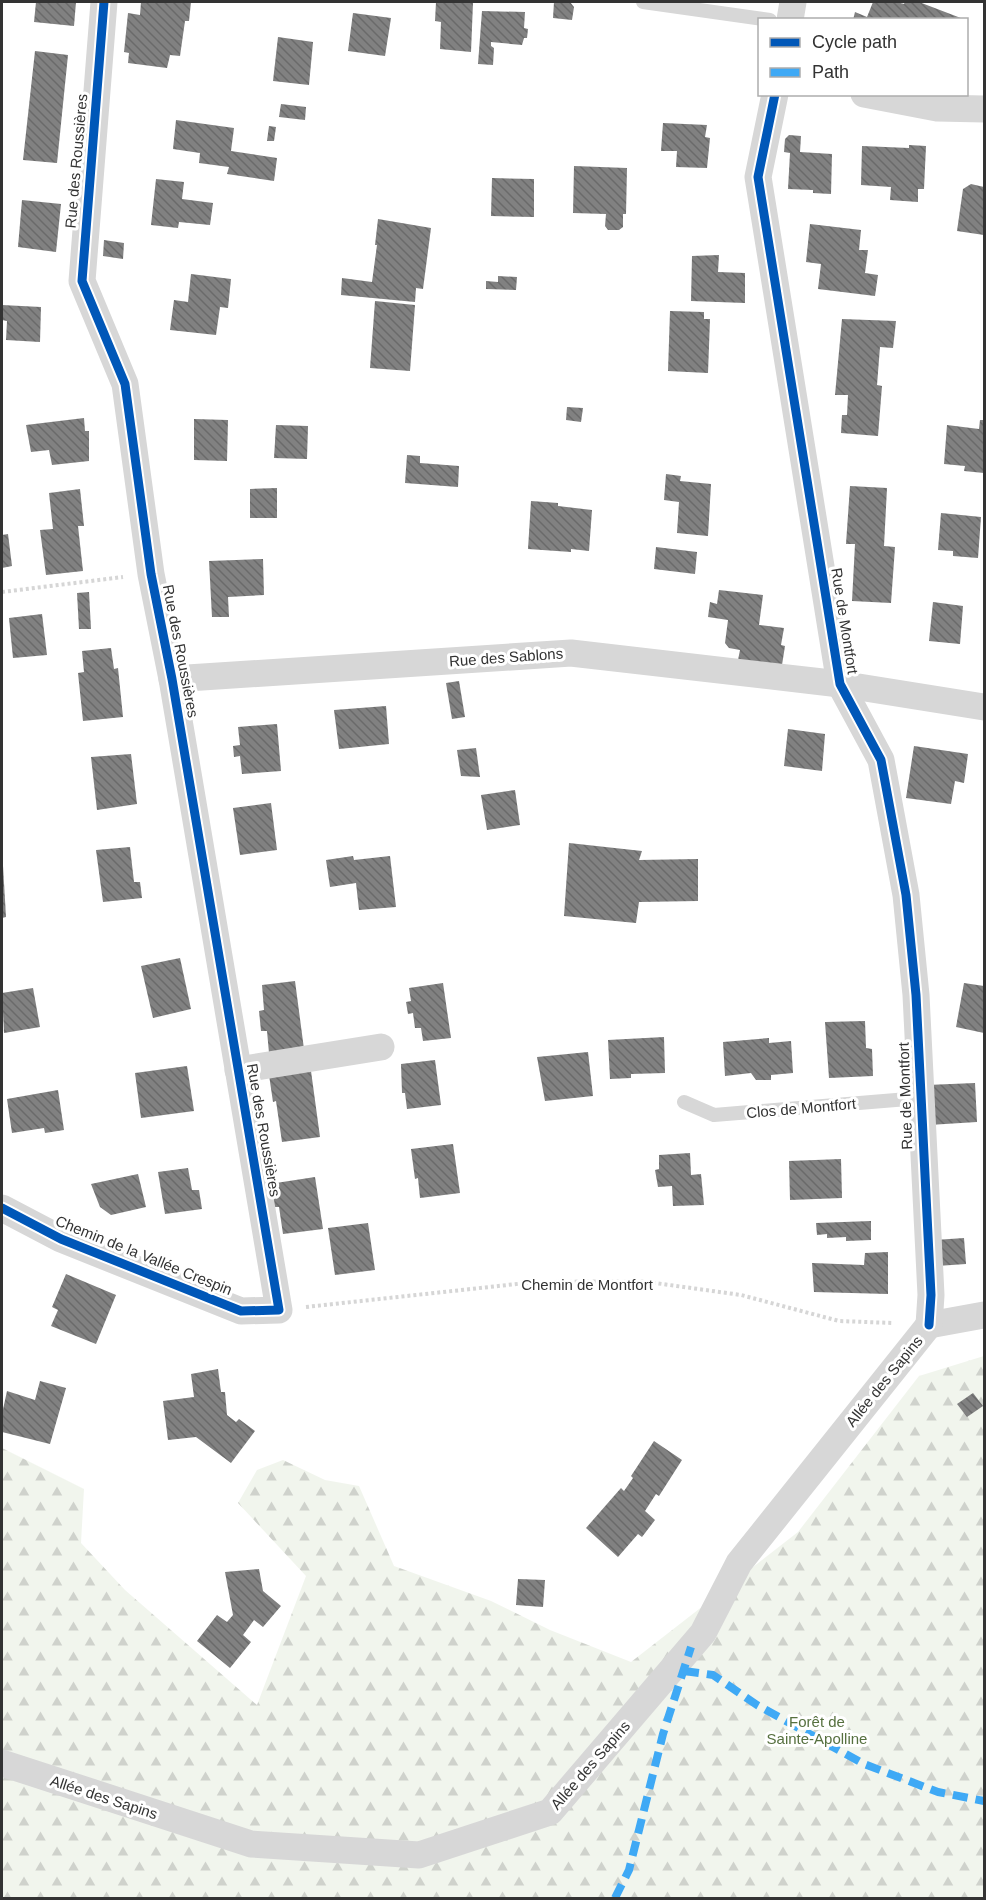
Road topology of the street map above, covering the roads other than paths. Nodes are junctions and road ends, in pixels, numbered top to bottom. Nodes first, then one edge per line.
1 (104, 2) edge
2 (643, 2) edge
3 (793, 2) edge
4 (758, 18) edge
5 (790, 18) edge
6 (775, 96) edge
7 (874, 96) edge
8 (984, 109) edge
9 (172, 679) junction
10 (840, 684) junction
11 (984, 707) edge
12 (381, 1047) dead end
13 (238, 1070) junction
14 (920, 1098) junction
15 (684, 1102) dead end
16 (2, 1208) edge
17 (279, 1310) joint
18 (984, 1315) edge
19 (929, 1325) junction
20 (2, 1763) edge

1 - 9 street, Rue des Roussières
2 - 4 lane
3 - 5 street
6 - 10 street, Rue de Montfort
7 - 8 street
9 - 10 street, Rue des Sablons
9 - 13 street, Rue des Roussières
10 - 11 street, Rue des Sablons
10 - 14 street, Rue de Montfort
12 - 13 street
13 - 17 street, Rue des Roussières
14 - 15 lane, Clos de Montfort
14 - 19 street, Rue de Montfort
16 - 17 street, Chemin de la Vallée Crespin
18 - 19 street
19 - 20 street, Allée des Sapins

